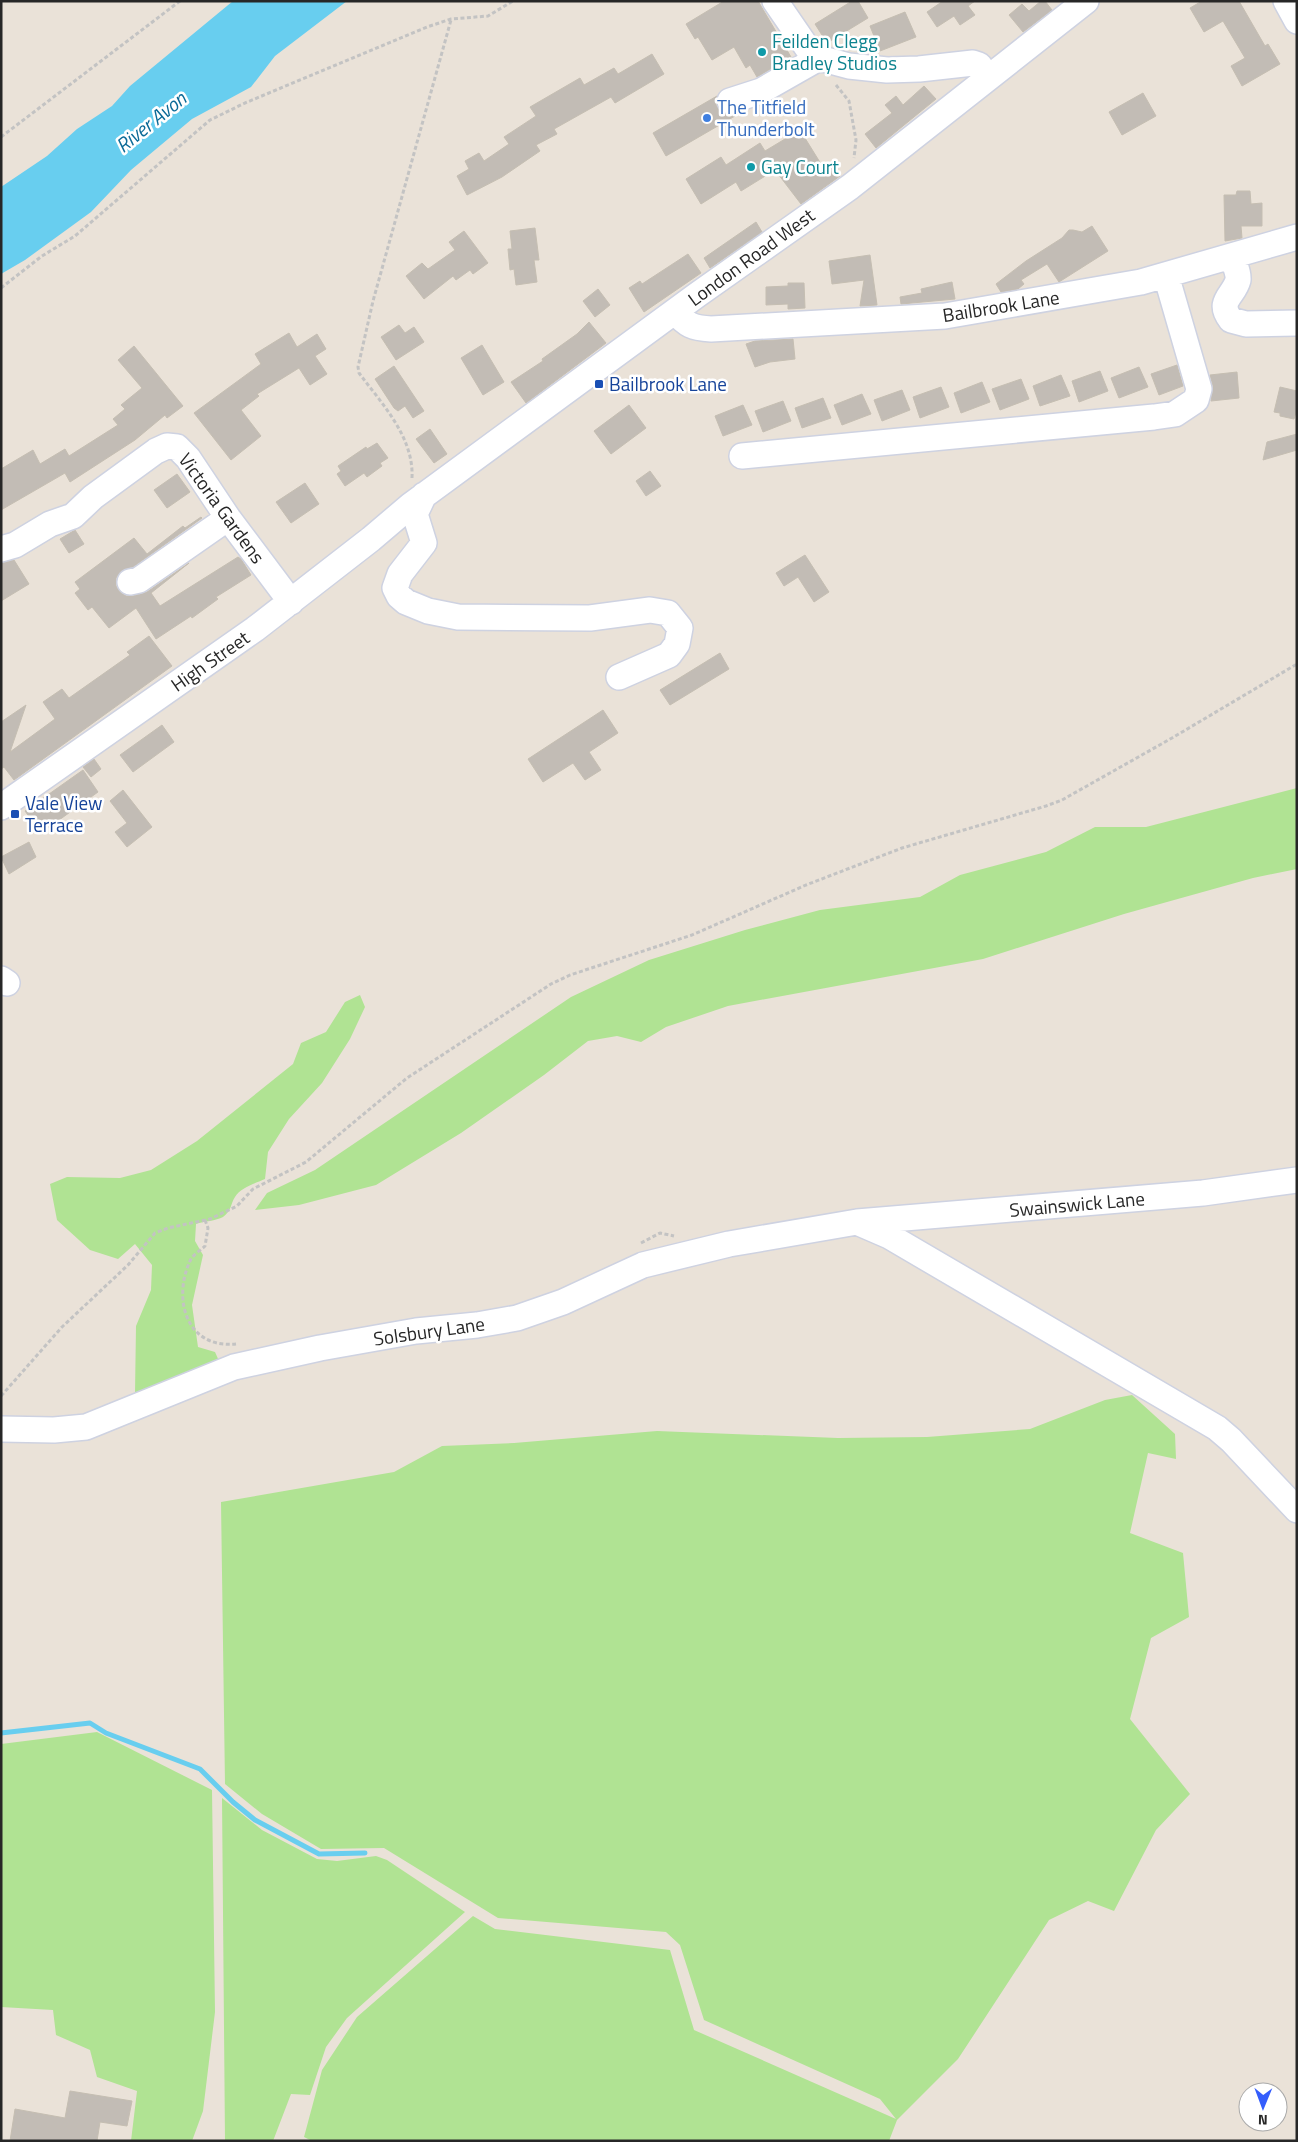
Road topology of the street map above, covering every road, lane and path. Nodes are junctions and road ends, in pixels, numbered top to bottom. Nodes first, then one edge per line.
1 (180, 1) edge
2 (513, 1) edge
3 (775, 1) edge
4 (1086, 1) edge
5 (1286, 1) edge
6 (451, 19) junction
7 (1297, 21) edge
8 (819, 58) junction
9 (988, 77) junction
10 (834, 82) dead end
11 (730, 101) dead end
12 (1, 137) edge
13 (850, 187) junction
14 (1297, 237) edge
15 (1232, 256) junction
16 (1166, 275) junction
17 (1, 288) edge
18 (675, 312) junction
19 (1297, 323) edge
20 (742, 456) dead end
21 (416, 491) junction
22 (228, 518) junction
23 (1, 549) edge
24 (130, 582) dead end
25 (291, 602) junction
26 (1297, 664) edge
27 (619, 677) dead end
28 (5, 797) edge
29 (1297, 1180) edge
30 (205, 1220) junction
31 (857, 1222) junction
32 (660, 1233) dead end
33 (634, 1246) dead end
34 (245, 1343) dead end
35 (1, 1396) edge
36 (1, 1429) edge
37 (1297, 1510) edge

1 - 12 path
2 - 6 path
3 - 8 street
4 - 9 street, London Road West
5 - 7 street
6 - 17 path
6 - 21 path
8 - 9 street
8 - 11 street
9 - 13 street, London Road West
10 - 13 path
13 - 18 street, London Road West
14 - 15 street, Bailbrook Lane
15 - 16 street, Bailbrook Lane
15 - 19 street
16 - 18 street, Bailbrook Lane
16 - 20 street
18 - 21 street, London Road West
21 - 25 street, High Street
21 - 27 street
22 - 23 street, Victoria Gardens
22 - 24 street
22 - 25 street, Victoria Gardens
25 - 28 street, High Street
26 - 30 path
29 - 31 street, Swainswick Lane
30 - 34 path
30 - 35 path
31 - 36 street, Solsbury Lane
31 - 37 street
32 - 33 path

